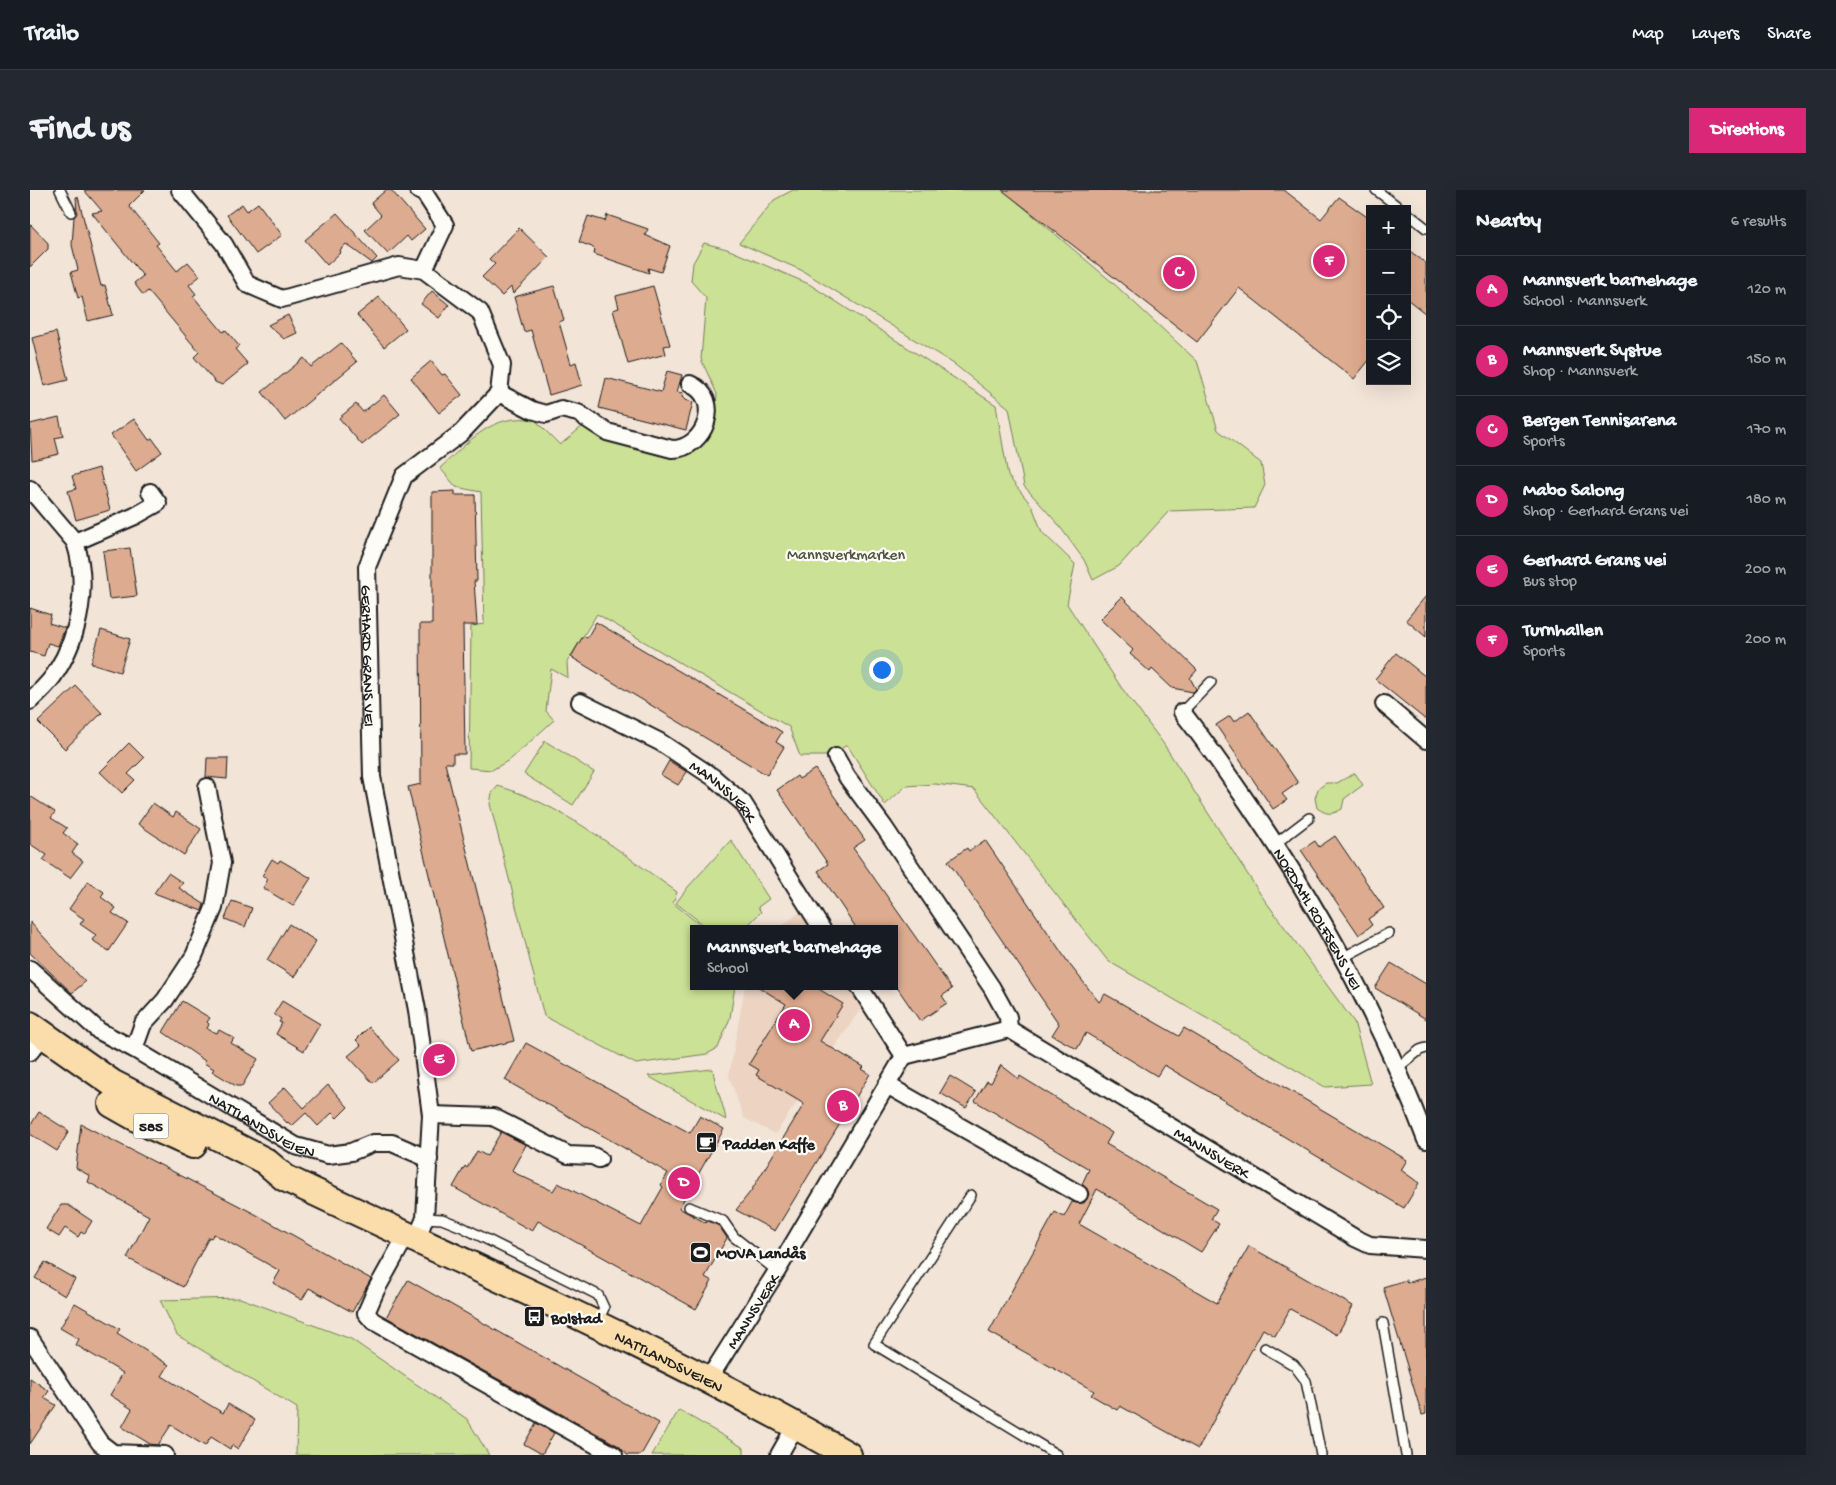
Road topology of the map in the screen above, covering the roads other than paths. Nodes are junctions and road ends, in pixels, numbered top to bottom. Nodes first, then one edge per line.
1 (60, 190) edge
2 (180, 190) edge
3 (418, 190) edge
4 (1376, 190) edge
5 (1396, 205) edge
6 (71, 212) dead end
7 (1411, 216) edge
8 (1426, 228) edge
9 (424, 270) junction
10 (690, 384) dead end
11 (499, 393) junction
12 (30, 489) edge
13 (150, 492) dead end
14 (75, 542) junction
15 (1211, 682) dead end
16 (30, 701) edge
17 (580, 702) dead end
18 (1384, 704) dead end
19 (1182, 712) joint
20 (1426, 740) edge
21 (836, 757) dead end
22 (207, 787) dead end
23 (1310, 818) dead end
24 (1275, 844) junction
25 (819, 925) edge
26 (1389, 933) dead end
27 (1342, 958) junction
28 (30, 969) edge
29 (863, 990) edge
30 (1008, 1029) junction
31 (33, 1042) edge
32 (1426, 1048) edge
33 (134, 1049) junction
34 (904, 1056) junction
35 (1397, 1068) junction
36 (887, 1085) junction
37 (431, 1115) junction
38 (1426, 1140) edge
39 (429, 1159) junction
40 (599, 1159) dead end
41 (1079, 1194) dead end
42 (971, 1195) dead end
43 (690, 1207) dead end
44 (416, 1232) junction
45 (1426, 1249) edge
46 (776, 1270) junction
47 (1383, 1323) dead end
48 (30, 1338) edge
49 (1265, 1348) dead end
50 (708, 1380) junction
51 (796, 1425) junction
52 (165, 1455) edge
53 (614, 1455) edge
54 (779, 1455) edge
55 (848, 1455) edge
56 (1057, 1455) edge
57 (1322, 1455) edge
58 (1406, 1455) edge

1 - 6 lane
2 - 9 street
3 - 9 street
4 - 5 lane
7 - 8 lane
9 - 11 street
10 - 11 street
11 - 37 street, GERHARD GRANS VEI
12 - 14 street
13 - 14 street
14 - 16 street
15 - 19 lane
17 - 25 street, MANNSVERK
18 - 20 street
19 - 24 street, NORDAHL ROLFSENS VEI
21 - 30 street
22 - 33 street
23 - 24 lane
24 - 27 street, NORDAHL ROLFSENS VEI
26 - 27 lane
27 - 35 street, NORDAHL ROLFSENS VEI
28 - 33 street, NATTLANDSVEIEN
29 - 34 street
30 - 34 street
30 - 45 street, MANNSVERK
31 - 44 main road, NATTLANDSVEIEN / 585
32 - 35 lane
33 - 39 street, NATTLANDSVEIEN
34 - 36 street, MANNSVERK
35 - 38 street, NORDAHL ROLFSENS VEI
36 - 41 street
36 - 46 street, MANNSVERK
37 - 39 street, GERHARD GRANS VEI
37 - 40 street
39 - 44 street, GERHARD GRANS VEI
42 - 56 lane
43 - 46 lane
44 - 50 main road, NATTLANDSVEIEN / 585
44 - 53 street
46 - 50 street, MANNSVERK
47 - 58 lane
48 - 52 street
49 - 57 lane
50 - 51 main road, NATTLANDSVEIEN / 585
51 - 54 street
51 - 55 main road, NATTLANDSVEIEN / 585

